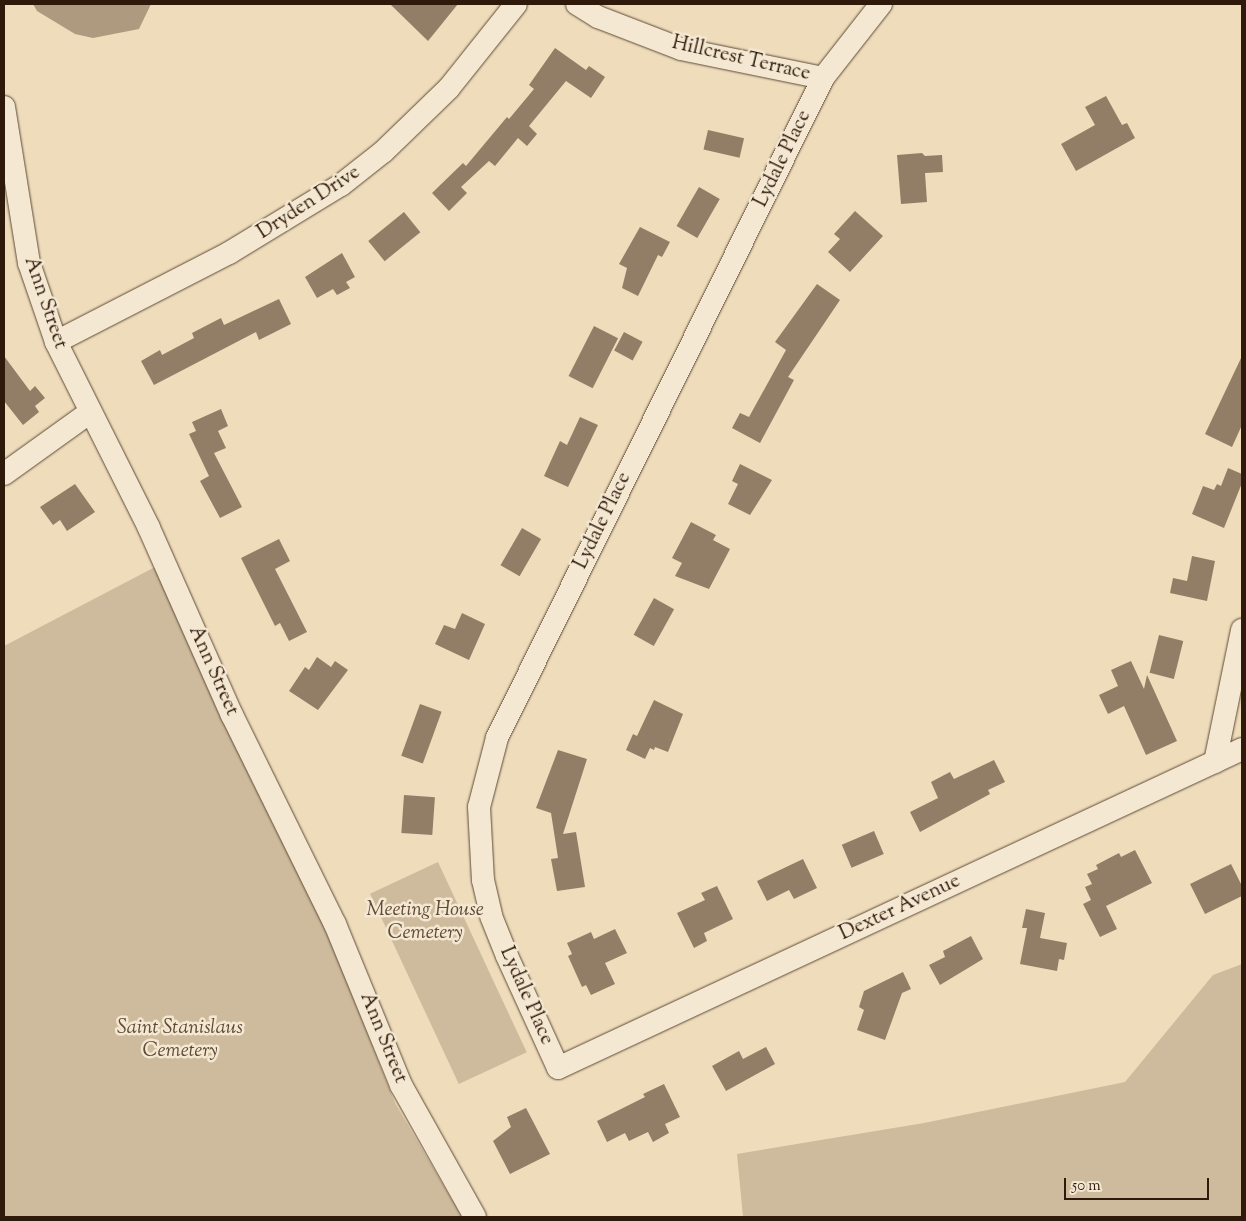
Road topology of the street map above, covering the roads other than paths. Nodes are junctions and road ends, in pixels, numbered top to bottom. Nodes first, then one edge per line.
1 (516, 4) edge
2 (577, 4) edge
3 (881, 4) edge
4 (823, 78) junction
5 (4, 107) edge
6 (56, 342) junction
7 (89, 413) junction
8 (4, 474) edge
9 (1242, 630) edge
10 (1242, 749) edge
11 (1215, 762) junction
12 (558, 1068) joint
13 (475, 1217) edge

1 - 6 street, Dryden Drive
2 - 4 street, Hillcrest Terrace
3 - 4 street, Lydale Place
4 - 12 street, Lydale Place
5 - 6 street, Ann Street
6 - 7 street, Ann Street
7 - 8 street
7 - 13 street, Ann Street
9 - 11 street
10 - 11 street, Dexter Avenue
11 - 12 street, Dexter Avenue

